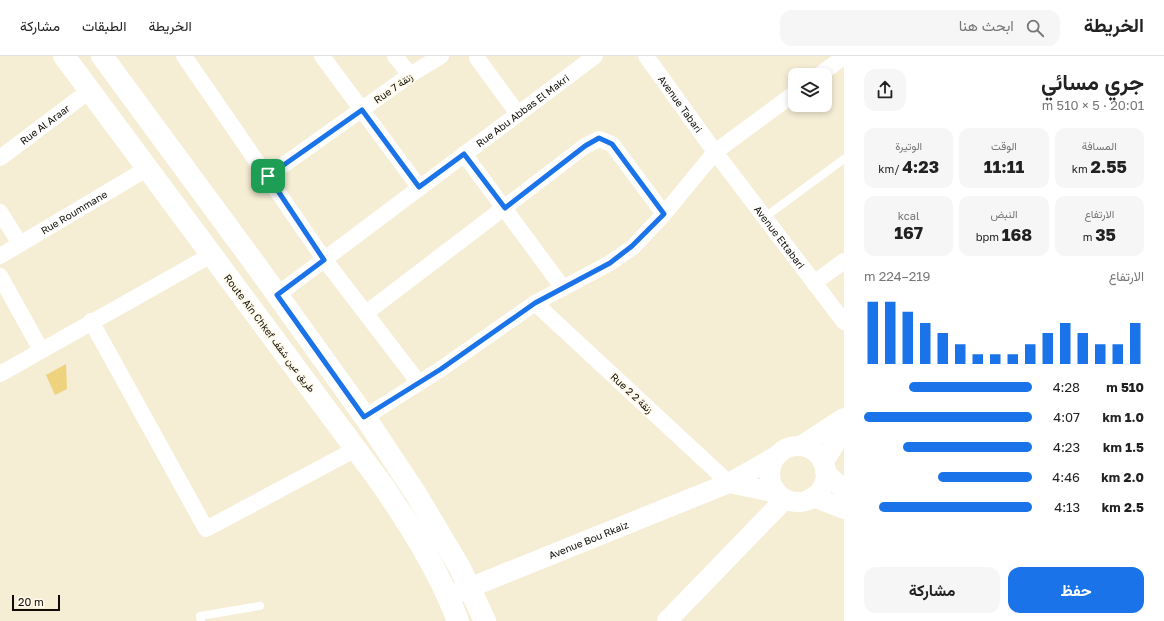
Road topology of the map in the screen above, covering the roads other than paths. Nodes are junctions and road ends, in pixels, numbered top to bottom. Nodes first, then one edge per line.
1 (64, 56) edge
2 (102, 56) edge
3 (322, 56) edge
4 (395, 56) edge
5 (441, 56) edge
6 (595, 56) edge
7 (477, 57) edge
8 (844, 57) edge
9 (191, 59) edge
10 (653, 59) edge
11 (829, 68) edge
12 (410, 75) junction
13 (89, 91) junction
14 (788, 98) edge
15 (362, 110) junction
16 (518, 114) junction
17 (715, 152) junction
18 (464, 154) junction
19 (0, 158) edge
20 (844, 159) edge
21 (148, 168) junction
22 (268, 176) junction
23 (419, 187) junction
24 (505, 208) junction
25 (0, 212) edge
26 (664, 214) junction
27 (764, 217) junction
28 (20, 244) junction
29 (211, 255) junction
30 (0, 256) edge
31 (324, 260) junction
32 (844, 261) edge
33 (0, 276) edge
34 (814, 283) junction
35 (563, 288) junction
36 (277, 295) junction
37 (535, 303) junction
38 (366, 313) junction
39 (92, 321) junction
40 (844, 322) edge
41 (42, 350) junction
42 (0, 374) edge
43 (419, 383) junction
44 (364, 417) junction
45 (844, 418) edge
46 (844, 429) edge
47 (801, 446) junction
48 (356, 449) junction
49 (775, 457) junction
50 (824, 467) junction
51 (729, 483) junction
52 (844, 490) edge
53 (781, 496) junction
54 (813, 497) junction
55 (844, 509) edge
56 (470, 586) junction
57 (448, 596) junction
58 (260, 606) dead end
59 (478, 619) edge
60 (201, 621) edge
61 (458, 621) edge
62 (667, 621) edge

1 - 13 main road, Route Aïn Chkef طريق عين شقف
2 - 36 main road
3 - 15 street
4 - 12 street
5 - 12 street, Rue 7 زنقة
6 - 16 street, Rue Abu Abbas El Makri
7 - 16 street
8 - 11 street
9 - 22 street
10 - 17 street, Avenue Tabari
12 - 15 street, Rue 7 زنقة
13 - 19 street, Rue Al Araar
13 - 21 main road, Route Aïn Chkef طريق عين شقف
14 - 17 street
15 - 22 street, Rue 7 زنقة
15 - 23 street
16 - 18 street, Rue Abu Abbas El Makri
17 - 26 street
17 - 27 street, Avenue Ettabari
18 - 23 street, Rue Abu Abbas El Makri
18 - 24 street
20 - 27 lane
21 - 28 street, Rue Roummane
21 - 29 main road, Route Aïn Chkef طريق عين شقف
22 - 31 street
23 - 31 street, Rue Abu Abbas El Makri
24 - 26 street
24 - 35 street
24 - 38 street
25 - 28 street
26 - 35 street
27 - 34 street, Avenue Ettabari
28 - 30 street, Rue Roummane
29 - 39 street
29 - 48 main road, Route Aïn Chkef طريق عين شقف
31 - 36 street, Rue Abu Abbas El Makri
31 - 38 street
32 - 34 street
33 - 41 street
34 - 40 street, Avenue Ettabari
35 - 37 street
36 - 44 main road
37 - 43 street
37 - 51 street, Rue 2 زنقة 2
38 - 43 street
39 - 41 street
39 - 48 street
41 - 42 street
43 - 44 street
44 - 56 main road
45 - 47 street
46 - 50 street
47 - 49 street
47 - 50 street
48 - 57 main road, Route Aïn Chkef طريق عين شقف
49 - 51 street, Avenue Bou Rkaiz
49 - 53 street
50 - 52 street
50 - 54 street
51 - 53 street
51 - 56 street, Avenue Bou Rkaiz
53 - 54 street
53 - 62 street
54 - 55 street
56 - 57 street, Avenue Bou Rkaiz
56 - 59 main road
57 - 61 main road, Route Aïn Chkef طريق عين شقف
58 - 60 lane

